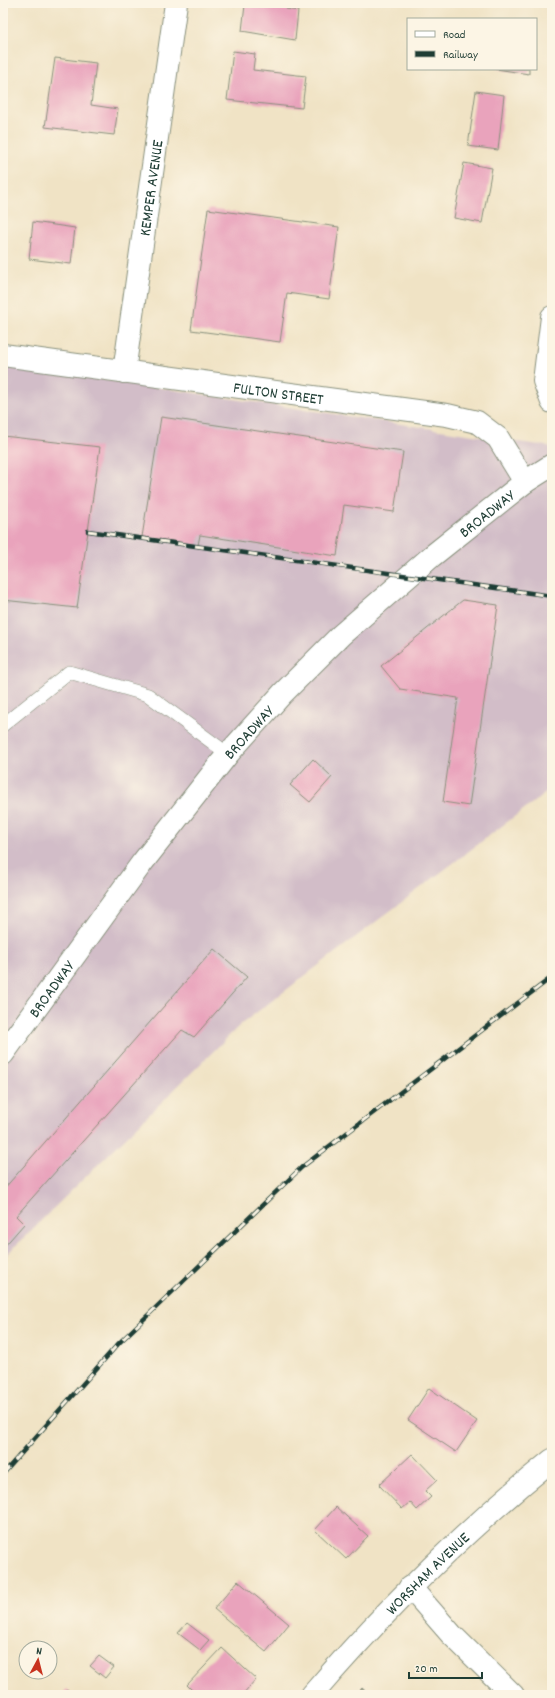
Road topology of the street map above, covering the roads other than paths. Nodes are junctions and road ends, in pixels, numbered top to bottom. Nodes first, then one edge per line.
1 (176, 3) edge
2 (552, 317) edge
3 (3, 355) edge
4 (124, 372) junction
5 (552, 402) edge
6 (552, 465) edge
7 (525, 482) junction
8 (3, 725) edge
9 (228, 754) junction
10 (3, 1054) edge
11 (552, 1460) edge
12 (410, 1587) junction
13 (312, 1695) edge
14 (513, 1695) edge

1 - 4 street, KEMPER AVENUE
2 - 5 street
3 - 4 street, FULTON STREET
4 - 7 street, FULTON STREET
6 - 7 street, BROADWAY
7 - 9 street, BROADWAY
8 - 9 lane
9 - 10 street, BROADWAY
11 - 12 street, WORSHAM AVENUE
12 - 13 street, WORSHAM AVENUE
12 - 14 street

